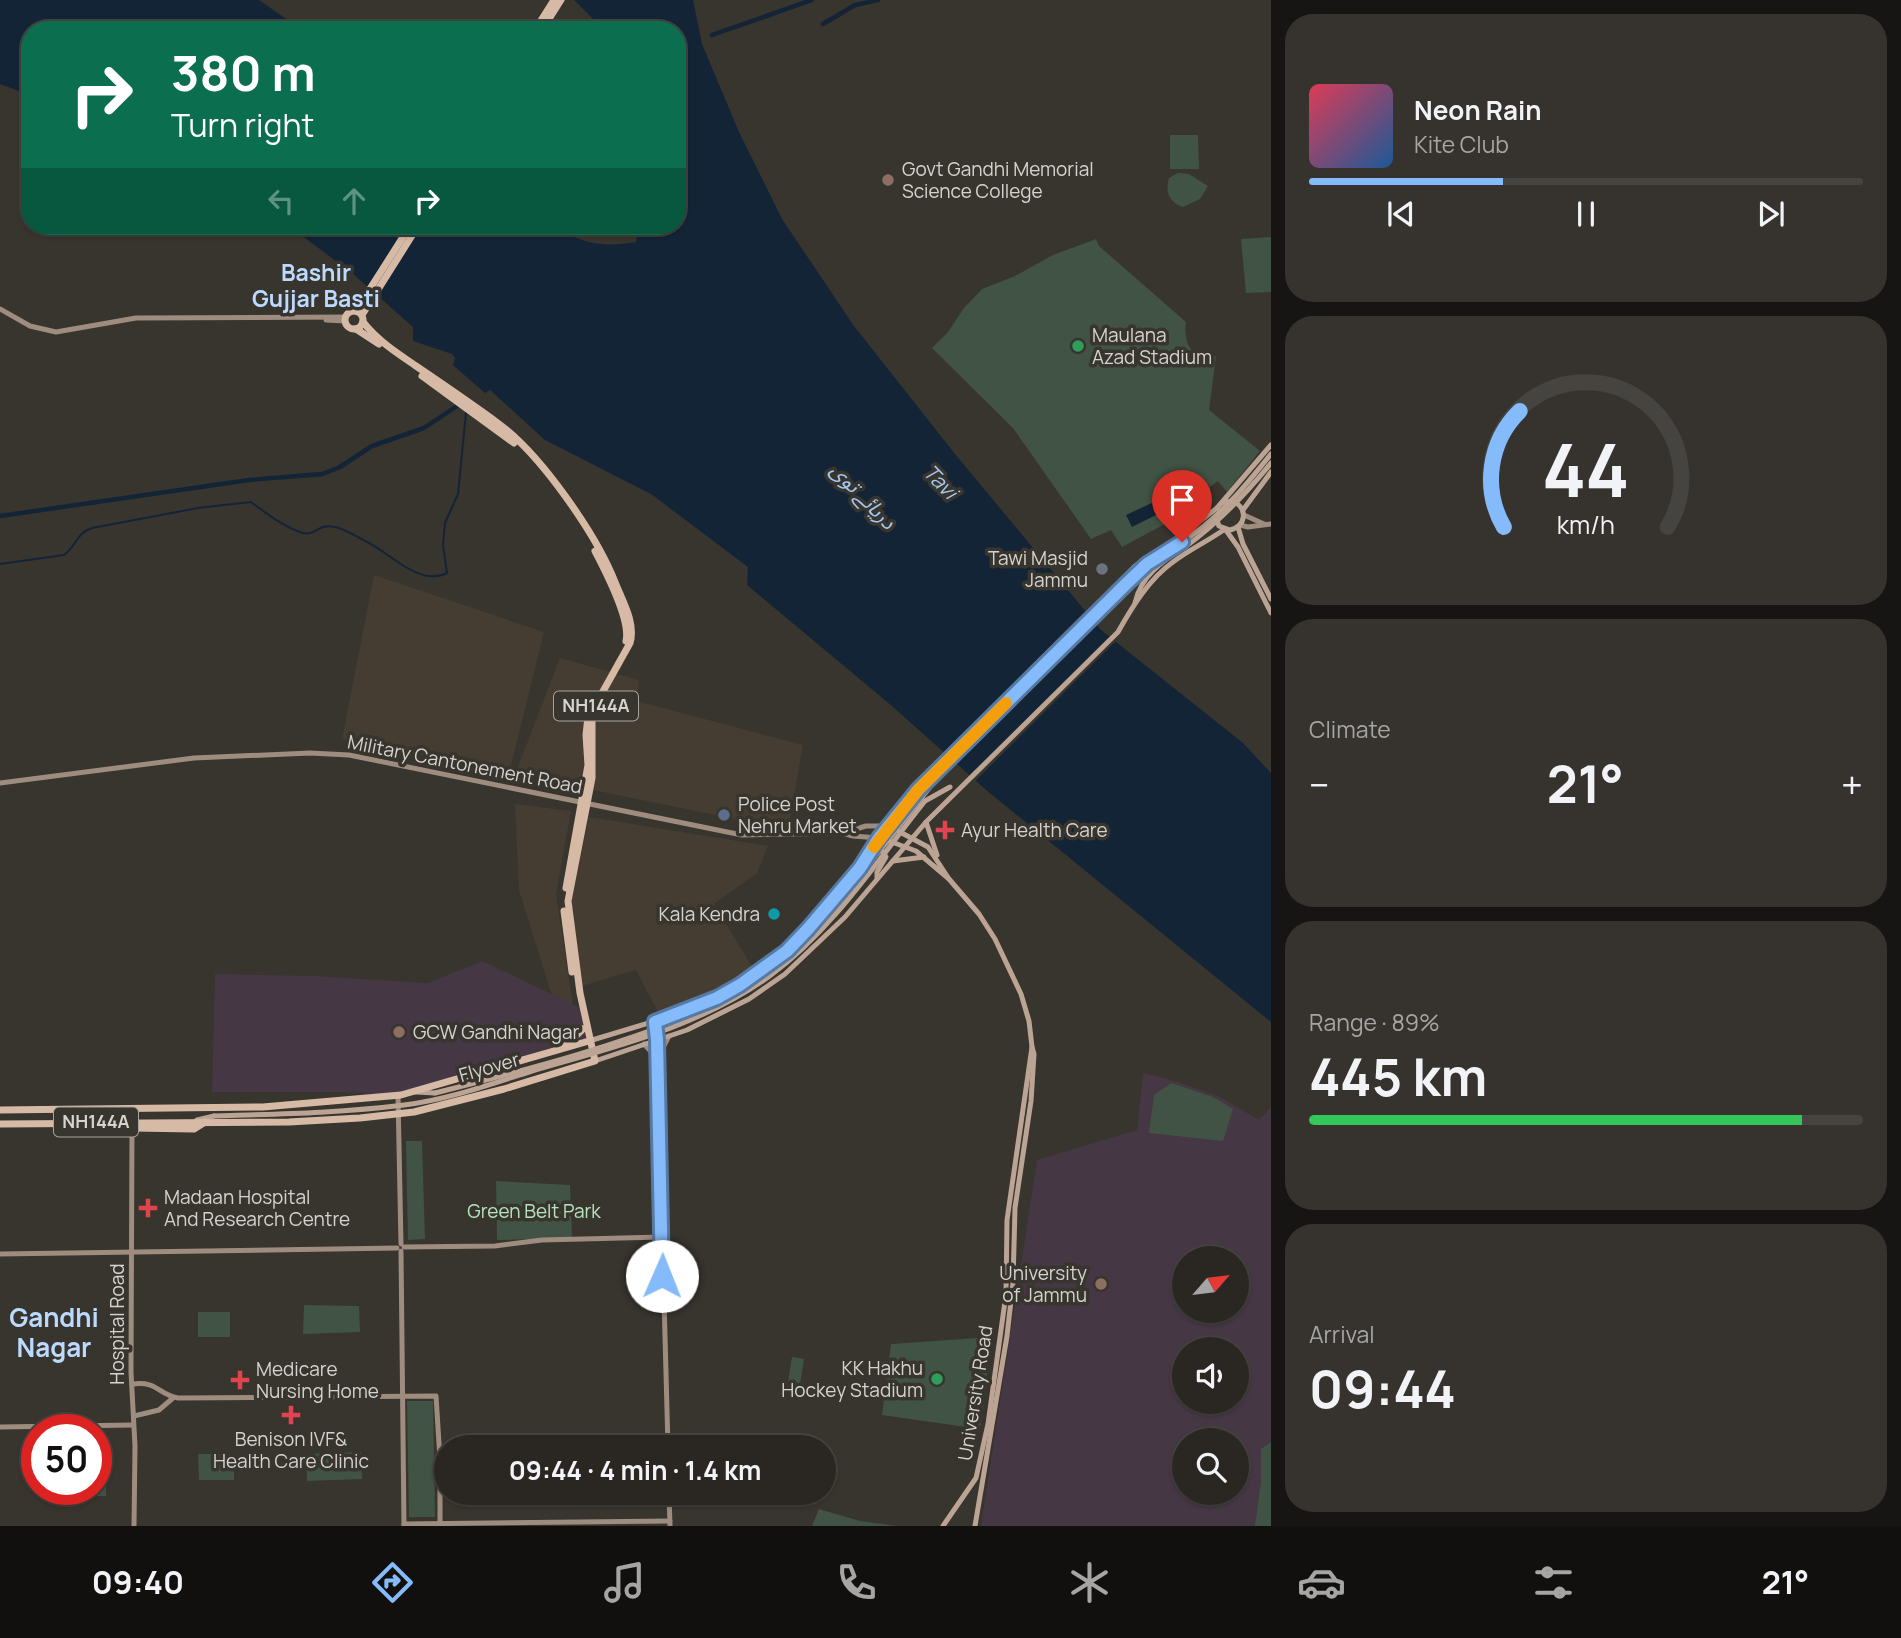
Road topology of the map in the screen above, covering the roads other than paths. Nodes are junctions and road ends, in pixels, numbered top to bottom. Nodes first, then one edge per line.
1 (554, 0) edge
2 (561, 0) edge
3 (541, 21) edge
4 (548, 21) edge
5 (405, 235) edge
6 (412, 235) edge
7 (0, 309) edge
8 (360, 316) junction
9 (345, 319) junction
10 (356, 329) junction
11 (431, 379) junction
12 (1271, 445) edge
13 (1271, 454) edge
14 (1271, 463) edge
15 (1271, 471) edge
16 (1219, 506) junction
17 (1244, 513) junction
18 (1264, 524) junction
19 (1271, 524) edge
20 (1239, 526) junction
21 (1224, 529) junction
22 (1271, 599) edge
23 (1135, 603) junction
24 (1101, 605) junction
25 (1271, 612) edge
26 (945, 761) junction
27 (941, 770) junction
28 (0, 783) edge
29 (967, 783) junction
30 (918, 790) junction
31 (583, 804) junction
32 (926, 822) junction
33 (889, 826) junction
34 (842, 833) junction
35 (911, 837) junction
36 (879, 838) junction
37 (905, 846) junction
38 (869, 853) junction
39 (924, 857) junction
40 (891, 861) junction
41 (941, 865) junction
42 (877, 878) junction
43 (949, 879) junction
44 (655, 1022) junction
45 (583, 1030) junction
46 (668, 1036) junction
47 (657, 1040) junction
48 (588, 1042) junction
49 (644, 1044) junction
50 (559, 1050) junction
51 (657, 1058) junction
52 (593, 1061) junction
53 (416, 1092) junction
54 (398, 1096) junction
55 (0, 1110) edge
56 (397, 1113) junction
57 (192, 1122) junction
58 (205, 1122) junction
59 (0, 1124) edge
60 (132, 1125) junction
61 (662, 1237) junction
62 (401, 1248) junction
63 (133, 1252) junction
64 (0, 1254) edge
65 (133, 1384) junction
66 (404, 1396) junction
67 (173, 1398) junction
68 (134, 1416) junction
69 (134, 1425) junction
70 (0, 1427) edge
71 (668, 1435) edge
72 (981, 1474) junction
73 (669, 1505) edge
74 (670, 1523) edge
75 (440, 1524) edge
76 (404, 1525) edge
77 (134, 1526) edge
78 (943, 1526) edge
79 (975, 1526) edge

1 - 3 highway
2 - 4 highway
5 - 8 highway
6 - 8 highway
7 - 9 street
8 - 9 highway
8 - 10 highway
8 - 11 highway, NH144A
9 - 10 highway, NH144A
10 - 11 highway, NH144A
11 - 31 highway, NH144A
12 - 16 main road
13 - 24 main road, bridge
14 - 23 main road, bridge
15 - 17 main road
16 - 17 main road
16 - 21 main road
16 - 24 main road
17 - 18 street
17 - 20 main road
18 - 19 street
18 - 20 street
20 - 21 main road
20 - 22 main road
21 - 23 main road
21 - 25 main road
23 - 29 main road
24 - 26 main road
26 - 27 main road
26 - 30 main road
27 - 30 main road
27 - 53 main road, Flyover, bridge
28 - 31 street, Military Cantonement Road
29 - 32 main road
29 - 57 main road, Flyover, bridge
30 - 33 main road
31 - 34 street, Military Cantonement Road
31 - 45 highway, NH144A
31 - 48 highway, NH144A
32 - 35 main road
32 - 41 main road
33 - 34 street
33 - 35 main road
33 - 36 main road
34 - 36 street, Military Cantonement Road
35 - 37 main road
35 - 41 main road
36 - 37 main road
36 - 38 main road
37 - 39 main road
37 - 40 main road
38 - 42 main road
38 - 44 main road
39 - 40 main road
39 - 43 main road
40 - 42 main road
41 - 43 main road
42 - 46 main road
43 - 72 main road, University Road
44 - 47 street
44 - 48 main road
45 - 48 highway, NH144A
45 - 50 highway
46 - 47 main road
46 - 51 street
47 - 49 main road
47 - 51 street
48 - 50 highway, NH144A
48 - 52 highway, NH144A
49 - 51 street
49 - 52 main road
50 - 53 highway, NH144A
51 - 61 street
52 - 56 highway, NH144A
53 - 54 highway, NH144A
54 - 55 highway, NH144A
54 - 56 street
56 - 58 highway, NH144A
56 - 62 street
57 - 58 highway, NH144A
57 - 60 highway, NH144A
58 - 60 highway
59 - 60 highway, NH144A
60 - 63 street, Hospital Road
61 - 62 street
61 - 71 street
62 - 63 street
62 - 66 street
63 - 64 street
63 - 65 street, Hospital Road
65 - 67 street
65 - 68 street, Hospital Road
66 - 67 street
66 - 75 street
66 - 76 street
67 - 68 street
68 - 69 street, Hospital Road
69 - 70 street
69 - 77 street, Hospital Road
72 - 78 main road, University Road
72 - 79 main road, University Road
73 - 74 street
74 - 75 street
75 - 76 street

